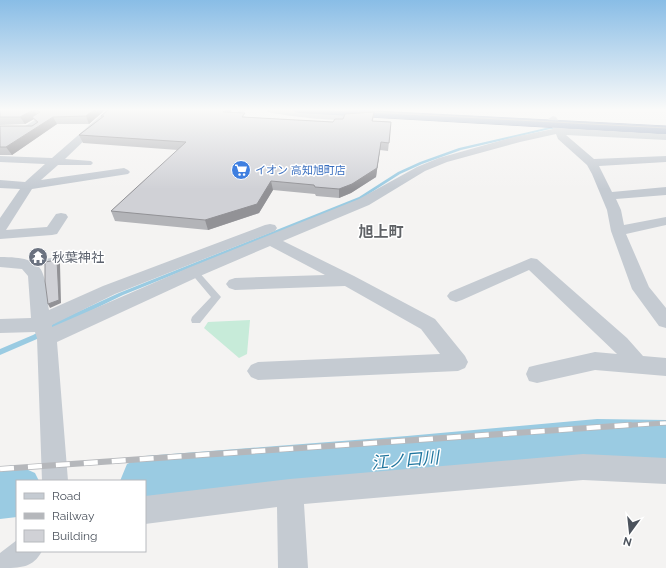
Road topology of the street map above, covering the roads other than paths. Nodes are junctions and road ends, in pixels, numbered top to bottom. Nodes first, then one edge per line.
1 (82, 137) edge
2 (528, 137) edge
3 (562, 137) edge
4 (0, 159) edge
5 (666, 159) edge
6 (54, 162) junction
7 (87, 163) dead end
8 (591, 163) junction
9 (124, 172) dead end
10 (394, 177) junction
11 (0, 184) edge
12 (28, 186) junction
13 (666, 192) edge
14 (607, 196) junction
15 (61, 217) dead end
16 (666, 221) edge
17 (0, 228) edge
18 (618, 231) junction
19 (0, 235) edge
20 (269, 240) junction
21 (68, 258) dead end
22 (0, 262) edge
23 (28, 265) junction
24 (194, 272) junction
25 (348, 280) junction
26 (235, 284) dead end
27 (456, 296) dead end
28 (196, 320) dead end
29 (666, 321) edge
30 (0, 326) edge
31 (44, 330) junction
32 (638, 364) junction
33 (666, 367) edge
34 (258, 371) dead end
35 (537, 374) dead end
36 (666, 470) edge
37 (56, 477) edge
38 (290, 492) junction
39 (146, 510) edge
40 (26, 552) edge
41 (6, 568) edge
42 (293, 568) edge

1 - 6 street
2 - 10 street
3 - 8 street
4 - 6 street
5 - 8 street
6 - 7 street
6 - 12 street
8 - 14 street
9 - 12 street
10 - 20 street
10 - 31 street
11 - 12 street
12 - 17 street
13 - 14 street
14 - 18 street
15 - 19 street
16 - 18 street
18 - 29 street
20 - 24 street
20 - 25 street
21 - 23 lane
22 - 23 street
23 - 31 street
24 - 28 lane
24 - 31 street
25 - 26 street
25 - 34 street
27 - 32 street
30 - 31 street
31 - 37 street
32 - 33 street
32 - 35 street
36 - 38 street
38 - 39 street
38 - 42 street
40 - 41 street

